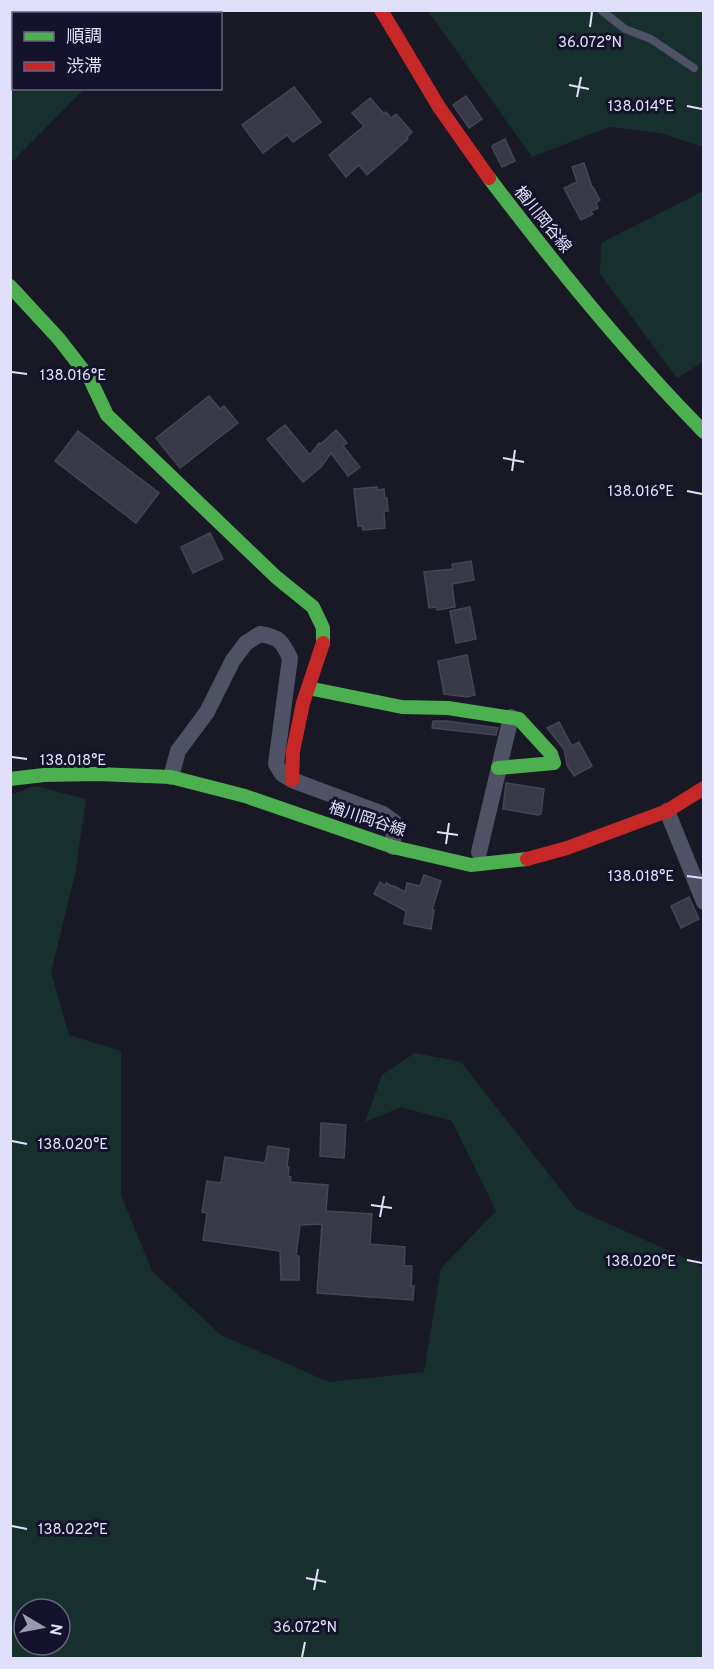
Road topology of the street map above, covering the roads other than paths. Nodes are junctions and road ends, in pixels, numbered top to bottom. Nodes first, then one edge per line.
1 (381, 10) edge
2 (601, 10) edge
3 (694, 68) dead end
4 (10, 286) edge
5 (703, 430) edge
6 (308, 687) junction
7 (511, 717) junction
8 (498, 768) junction
9 (171, 777) junction
10 (10, 779) edge
11 (292, 780) junction
12 (704, 788) edge
13 (667, 811) junction
14 (393, 847) junction
15 (479, 852) dead end
16 (704, 902) edge

1 - 5 main road, 楢川岡谷線
2 - 3 lane
4 - 6 main road
6 - 7 main road
6 - 11 main road
7 - 8 street
7 - 8 main road
8 - 15 street
9 - 10 main road, 楢川岡谷線
9 - 11 street
9 - 14 main road, 楢川岡谷線
11 - 14 street
12 - 13 main road, 楢川岡谷線
13 - 14 main road, 楢川岡谷線
13 - 16 street

